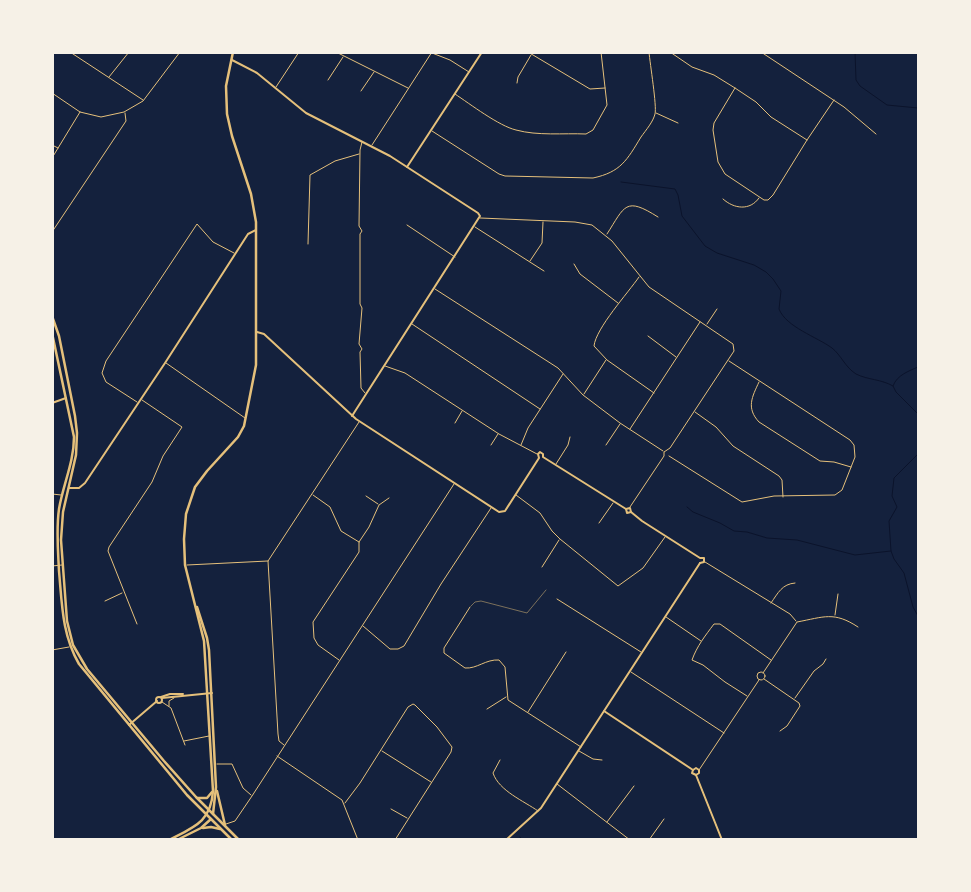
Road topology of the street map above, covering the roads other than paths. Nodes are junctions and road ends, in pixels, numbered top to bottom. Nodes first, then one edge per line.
1 (70, 52) edge
2 (129, 52) edge
3 (180, 52) edge
4 (233, 52) edge
5 (300, 52) edge
6 (336, 52) edge
7 (482, 52) edge
8 (528, 52) edge
9 (601, 52) edge
10 (649, 52) edge
11 (670, 52) edge
12 (761, 52) edge
13 (74, 53) edge
14 (432, 53) edge
15 (531, 54) junction
16 (343, 56) junction
17 (231, 59) junction
18 (374, 72) junction
19 (469, 72) junction
20 (109, 78) junction
21 (328, 80) dead end
22 (517, 83) dead end
23 (276, 88) junction
24 (409, 88) junction
25 (606, 88) junction
26 (735, 88) junction
27 (361, 91) dead end
28 (52, 94) edge
29 (455, 94) junction
30 (834, 100) junction
31 (143, 101) junction
32 (80, 112) junction
33 (124, 112) junction
34 (656, 113) junction
35 (678, 123) dead end
36 (431, 131) junction
37 (876, 134) dead end
38 (807, 140) junction
39 (363, 142) junction
40 (52, 144) edge
41 (371, 146) junction
42 (59, 148) junction
43 (360, 153) junction
44 (52, 158) edge
45 (407, 167) junction
46 (759, 197) junction
47 (723, 199) dead end
48 (658, 217) dead end
49 (480, 218) junction
50 (543, 221) junction
51 (407, 225) dead end
52 (475, 226) junction
53 (256, 230) junction
54 (52, 232) edge
55 (606, 235) junction
56 (308, 244) dead end
57 (235, 253) junction
58 (455, 257) junction
59 (530, 262) junction
60 (574, 264) dead end
61 (544, 271) dead end
62 (640, 277) junction
63 (434, 288) junction
64 (619, 303) junction
65 (717, 309) dead end
66 (52, 316) edge
67 (701, 322) junction
68 (412, 324) junction
69 (706, 325) junction
70 (257, 332) junction
71 (52, 333) edge
72 (648, 336) dead end
73 (677, 357) junction
74 (607, 360) junction
75 (728, 360) junction
76 (166, 363) junction
77 (385, 366) junction
78 (564, 373) junction
79 (760, 382) junction
80 (654, 393) junction
81 (366, 394) junction
82 (584, 395) junction
83 (71, 397) junction
84 (66, 398) junction
85 (141, 399) junction
86 (52, 403) edge
87 (138, 403) junction
88 (540, 409) junction
89 (462, 410) junction
90 (694, 412) junction
91 (352, 416) junction
92 (246, 419) junction
93 (360, 422) junction
94 (455, 423) dead end
95 (620, 423) junction
96 (630, 429) junction
97 (498, 434) junction
98 (570, 437) dead end
99 (491, 445) dead end
100 (521, 445) junction
101 (606, 445) dead end
102 (668, 451) junction
103 (664, 452) junction
104 (538, 454) junction
105 (664, 456) junction
106 (669, 456) junction
107 (543, 457) junction
108 (539, 458) junction
109 (556, 464) junction
110 (851, 467) junction
111 (454, 483) junction
112 (64, 487) junction
113 (68, 488) junction
114 (52, 494) edge
115 (62, 495) junction
116 (515, 495) junction
117 (313, 496) junction
118 (366, 496) dead end
119 (783, 497) junction
120 (389, 498) dead end
121 (614, 502) junction
122 (379, 505) junction
123 (492, 507) junction
124 (630, 508) junction
125 (626, 509) junction
126 (631, 512) junction
127 (600, 523) dead end
128 (666, 536) junction
129 (560, 539) junction
130 (359, 542) junction
131 (700, 558) junction
132 (268, 561) junction
133 (705, 562) junction
134 (700, 563) junction
135 (185, 565) junction
136 (52, 566) edge
137 (61, 566) junction
138 (542, 567) dead end
139 (795, 583) dead end
140 (546, 590) dead end
141 (124, 592) junction
142 (838, 594) dead end
143 (557, 599) dead end
144 (104, 600) dead end
145 (771, 604) junction
146 (470, 607) joint
147 (835, 616) junction
148 (666, 617) junction
149 (797, 622) junction
150 (137, 624) dead end
151 (362, 626) junction
152 (858, 627) dead end
153 (702, 641) junction
154 (70, 646) junction
155 (52, 650) edge
156 (566, 652) dead end
157 (642, 652) junction
158 (826, 659) dead end
159 (340, 660) junction
160 (772, 660) junction
161 (630, 671) junction
162 (763, 673) junction
163 (764, 679) junction
164 (759, 680) junction
165 (210, 694) junction
166 (187, 695) junction
167 (180, 696) junction
168 (747, 696) junction
169 (506, 697) junction
170 (162, 698) junction
171 (795, 699) junction
172 (157, 701) junction
173 (413, 701) dead end
174 (162, 702) junction
175 (413, 704) junction
176 (169, 707) junction
177 (487, 710) dead end
178 (604, 711) junction
179 (528, 713) junction
180 (130, 724) junction
181 (780, 731) dead end
182 (724, 733) junction
183 (210, 736) junction
184 (183, 741) junction
185 (185, 745) dead end
186 (284, 746) junction
187 (581, 747) junction
188 (381, 750) junction
189 (578, 750) junction
190 (277, 756) junction
191 (500, 760) dead end
192 (602, 760) dead end
193 (216, 764) junction
194 (693, 770) junction
195 (699, 770) junction
196 (696, 775) junction
197 (431, 782) junction
198 (556, 784) junction
199 (634, 786) dead end
200 (216, 787) junction
201 (213, 791) junction
202 (252, 796) junction
203 (196, 797) junction
204 (345, 803) junction
205 (391, 808) dead end
206 (210, 810) junction
207 (538, 811) junction
208 (213, 813) junction
209 (207, 815) junction
210 (211, 819) junction
211 (408, 819) junction
212 (664, 819) dead end
213 (606, 823) junction
214 (225, 825) junction
215 (201, 828) junction
216 (223, 831) junction
217 (169, 840) edge
218 (177, 840) edge
219 (232, 840) edge
220 (239, 840) edge
221 (358, 840) edge
222 (395, 840) edge
223 (506, 840) edge
224 (630, 840) edge
225 (649, 840) edge
226 (722, 840) edge

1 - 13 street
2 - 20 street
3 - 31 street
4 - 17 main road
5 - 23 street
6 - 16 street
7 - 19 street
8 - 15 street
9 - 25 street
10 - 34 street
11 - 26 street
12 - 30 street
13 - 20 street
14 - 19 street
14 - 24 street
15 - 22 street
15 - 25 street
16 - 18 street
16 - 21 street
17 - 23 street
17 - 53 main road
18 - 24 street
18 - 27 street
19 - 29 street
20 - 31 street
23 - 39 street
24 - 41 street
25 - 29 street
26 - 38 street
26 - 46 street
28 - 32 street
29 - 36 street
30 - 37 street
30 - 38 street
31 - 33 street
32 - 33 street
32 - 42 street
33 - 54 street
34 - 35 street
34 - 36 street
36 - 45 street
38 - 46 street
39 - 41 street
39 - 43 street
40 - 42 street
41 - 45 street
42 - 44 street
43 - 56 street
43 - 81 street
45 - 49 street
46 - 47 street
48 - 55 street
49 - 50 street
49 - 52 street
50 - 55 street
50 - 59 street
51 - 58 street
52 - 58 street
52 - 59 street
53 - 57 street
53 - 70 main road
55 - 62 street
57 - 76 street
57 - 87 street
58 - 63 street
59 - 61 street
60 - 64 street
62 - 64 street
62 - 67 street
63 - 68 street
63 - 78 street
64 - 74 street
65 - 69 street
66 - 83 main road
67 - 69 street
67 - 73 street
68 - 77 street
68 - 88 street
69 - 75 street
70 - 91 street
70 - 92 main road
71 - 84 main road
72 - 73 street
73 - 80 street
74 - 80 street
74 - 82 street
75 - 79 street
75 - 90 street
76 - 85 street
76 - 92 street
77 - 81 street
77 - 89 street
78 - 82 street
78 - 88 street
79 - 110 street
79 - 110 street
80 - 96 street
81 - 91 street
82 - 95 street
83 - 84 main road
83 - 113 main road
84 - 86 street
84 - 112 main road
85 - 87 street
85 - 141 street
87 - 113 street
88 - 100 street
89 - 94 street
89 - 97 street
90 - 102 street
90 - 119 street
91 - 93 street
92 - 135 main road
93 - 111 street
93 - 117 street
95 - 96 street
95 - 101 street
96 - 103 street
97 - 99 street
97 - 100 street
98 - 109 street
100 - 104 street
102 - 103 street
102 - 106 street
103 - 105 street
104 - 107 street
104 - 108 street
105 - 106 street
105 - 124 street
106 - 119 street
107 - 108 street
107 - 109 street
108 - 116 street
109 - 121 street
110 - 119 street
111 - 123 street
111 - 151 street
112 - 113 main road
112 - 115 main road
113 - 137 main road
114 - 115 street
115 - 137 main road
116 - 123 street
116 - 129 street
117 - 130 street
117 - 132 street
118 - 122 street
120 - 122 street
121 - 125 street
121 - 127 street
122 - 130 street
123 - 151 street
124 - 125 street
124 - 126 street
125 - 126 street
126 - 128 street
128 - 129 street
128 - 131 street
129 - 138 street
130 - 159 street
131 - 133 street
131 - 134 street
132 - 135 street
132 - 186 street
133 - 134 street
133 - 145 street
134 - 148 street
135 - 165 main road
136 - 137 street
137 - 154 main road
137 - 180 main road
139 - 145 street
140 - 146 lane
141 - 144 street
141 - 150 street
142 - 147 street
143 - 157 street
145 - 149 street
146 - 169 street
147 - 149 street
147 - 152 street
148 - 153 street
148 - 157 street
149 - 160 street
151 - 159 street
153 - 160 street
153 - 168 street
154 - 155 street
154 - 180 main road
156 - 179 street
157 - 161 street
158 - 171 street
159 - 186 street
160 - 162 street
161 - 178 street
161 - 182 street
162 - 163 street
162 - 164 street
163 - 164 street
163 - 171 street
164 - 168 street
165 - 166 street
165 - 183 main road
165 - 193 main road
166 - 167 street
166 - 170 street
167 - 170 street
167 - 176 street
168 - 182 street
169 - 177 street
169 - 179 street
170 - 172 street
170 - 174 street
171 - 181 street
172 - 174 street
172 - 180 street
173 - 175 street
174 - 176 street
175 - 188 street
175 - 197 street
176 - 184 street
178 - 187 street
178 - 194 street
179 - 187 street
180 - 203 main road
180 - 209 main road
182 - 195 street
183 - 184 street
183 - 201 main road
184 - 185 street
186 - 190 street
187 - 189 street
188 - 197 street
188 - 204 street
189 - 192 street
189 - 198 street
190 - 202 street
190 - 204 street
191 - 207 street
193 - 200 main road
193 - 202 street
194 - 195 street
194 - 196 street
195 - 196 street
196 - 226 street
197 - 211 street
198 - 207 street
198 - 213 street
199 - 213 street
200 - 208 main road
200 - 214 main road
201 - 203 main road
201 - 206 main road
202 - 214 street
203 - 206 main road
204 - 221 street
205 - 211 street
206 - 208 main road
206 - 209 main road
207 - 223 street
208 - 210 main road
208 - 214 main road
209 - 210 main road
209 - 217 main road
210 - 215 main road
210 - 216 main road
211 - 222 street
212 - 225 street
213 - 224 street
214 - 220 main road
215 - 216 main road
215 - 218 main road
216 - 219 main road

